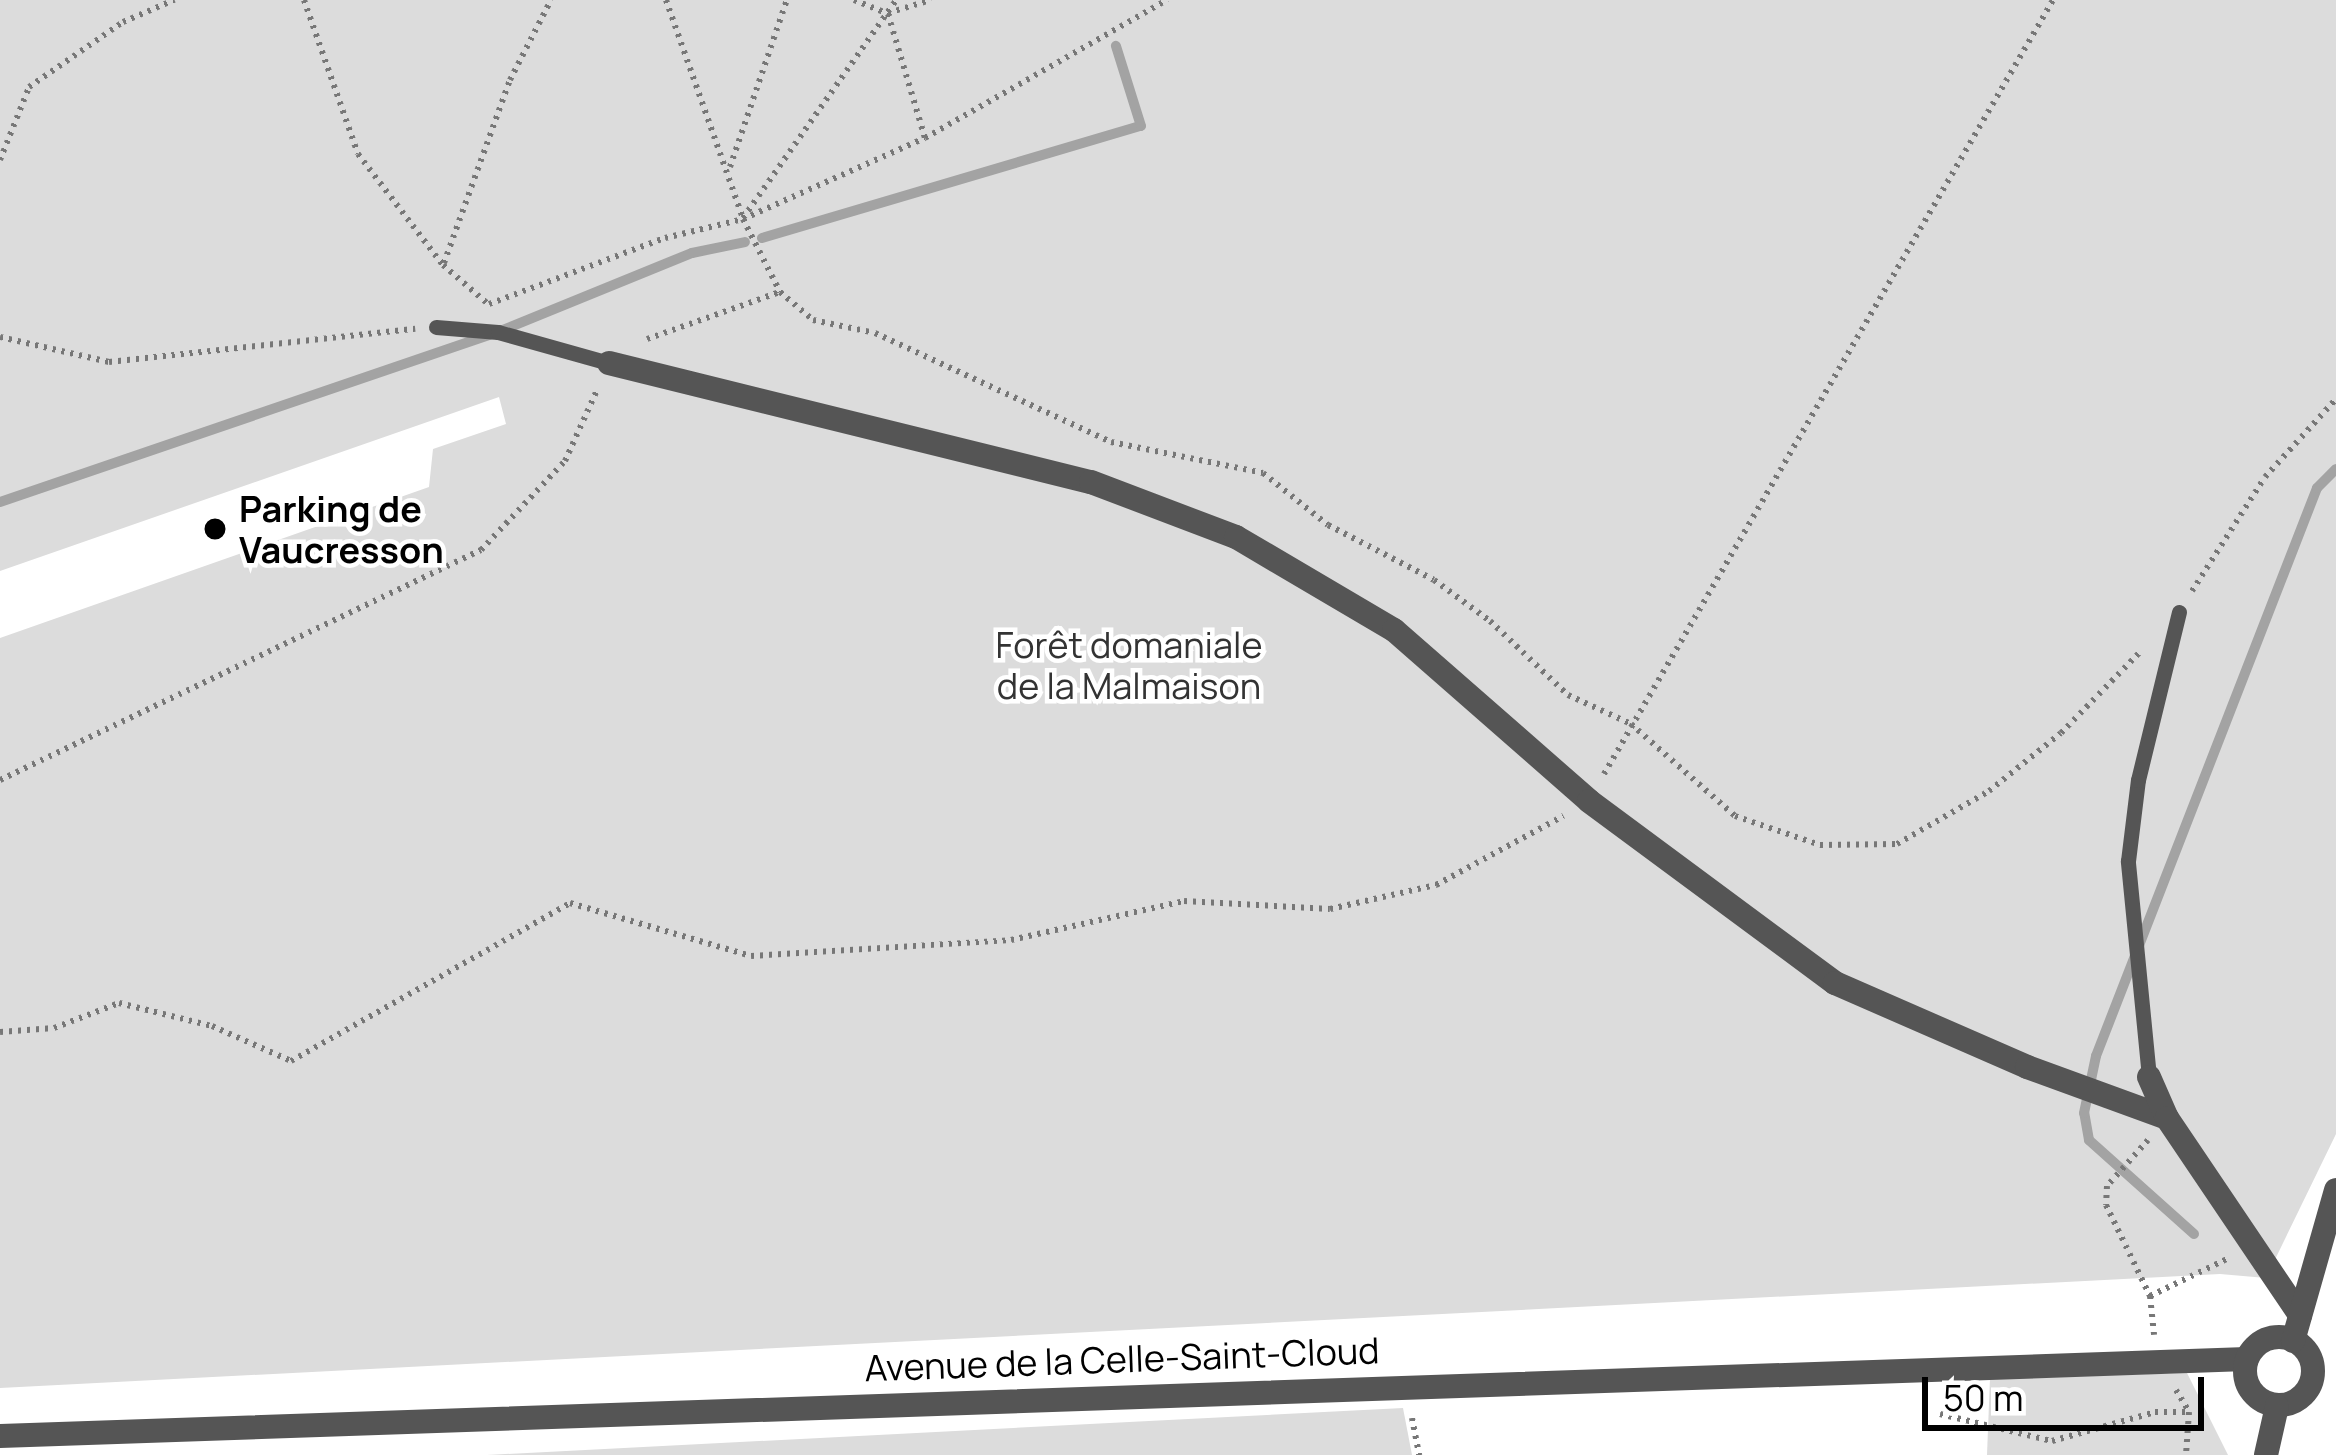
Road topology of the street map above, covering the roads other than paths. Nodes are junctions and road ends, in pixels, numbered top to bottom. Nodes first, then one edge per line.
1 (436, 327) road end
2 (609, 363) joint
3 (2179, 612) road end
4 (2149, 1077) joint
5 (2167, 1118) junction
6 (2336, 1192) edge
7 (2300, 1315) junction
8 (2294, 1341) junction
9 (2247, 1358) junction
10 (2310, 1385) junction
11 (2336, 1396) edge
12 (2277, 1406) junction
13 (0, 1436) edge
14 (2266, 1455) edge

1 - 2 lane
2 - 5 street
3 - 4 lane
4 - 5 street
5 - 7 street
6 - 7 street
7 - 8 street
8 - 9 street
8 - 10 street
9 - 12 street
9 - 13 street, Avenue de la Celle-Saint-Cloud
10 - 11 street
10 - 12 street
12 - 14 street

